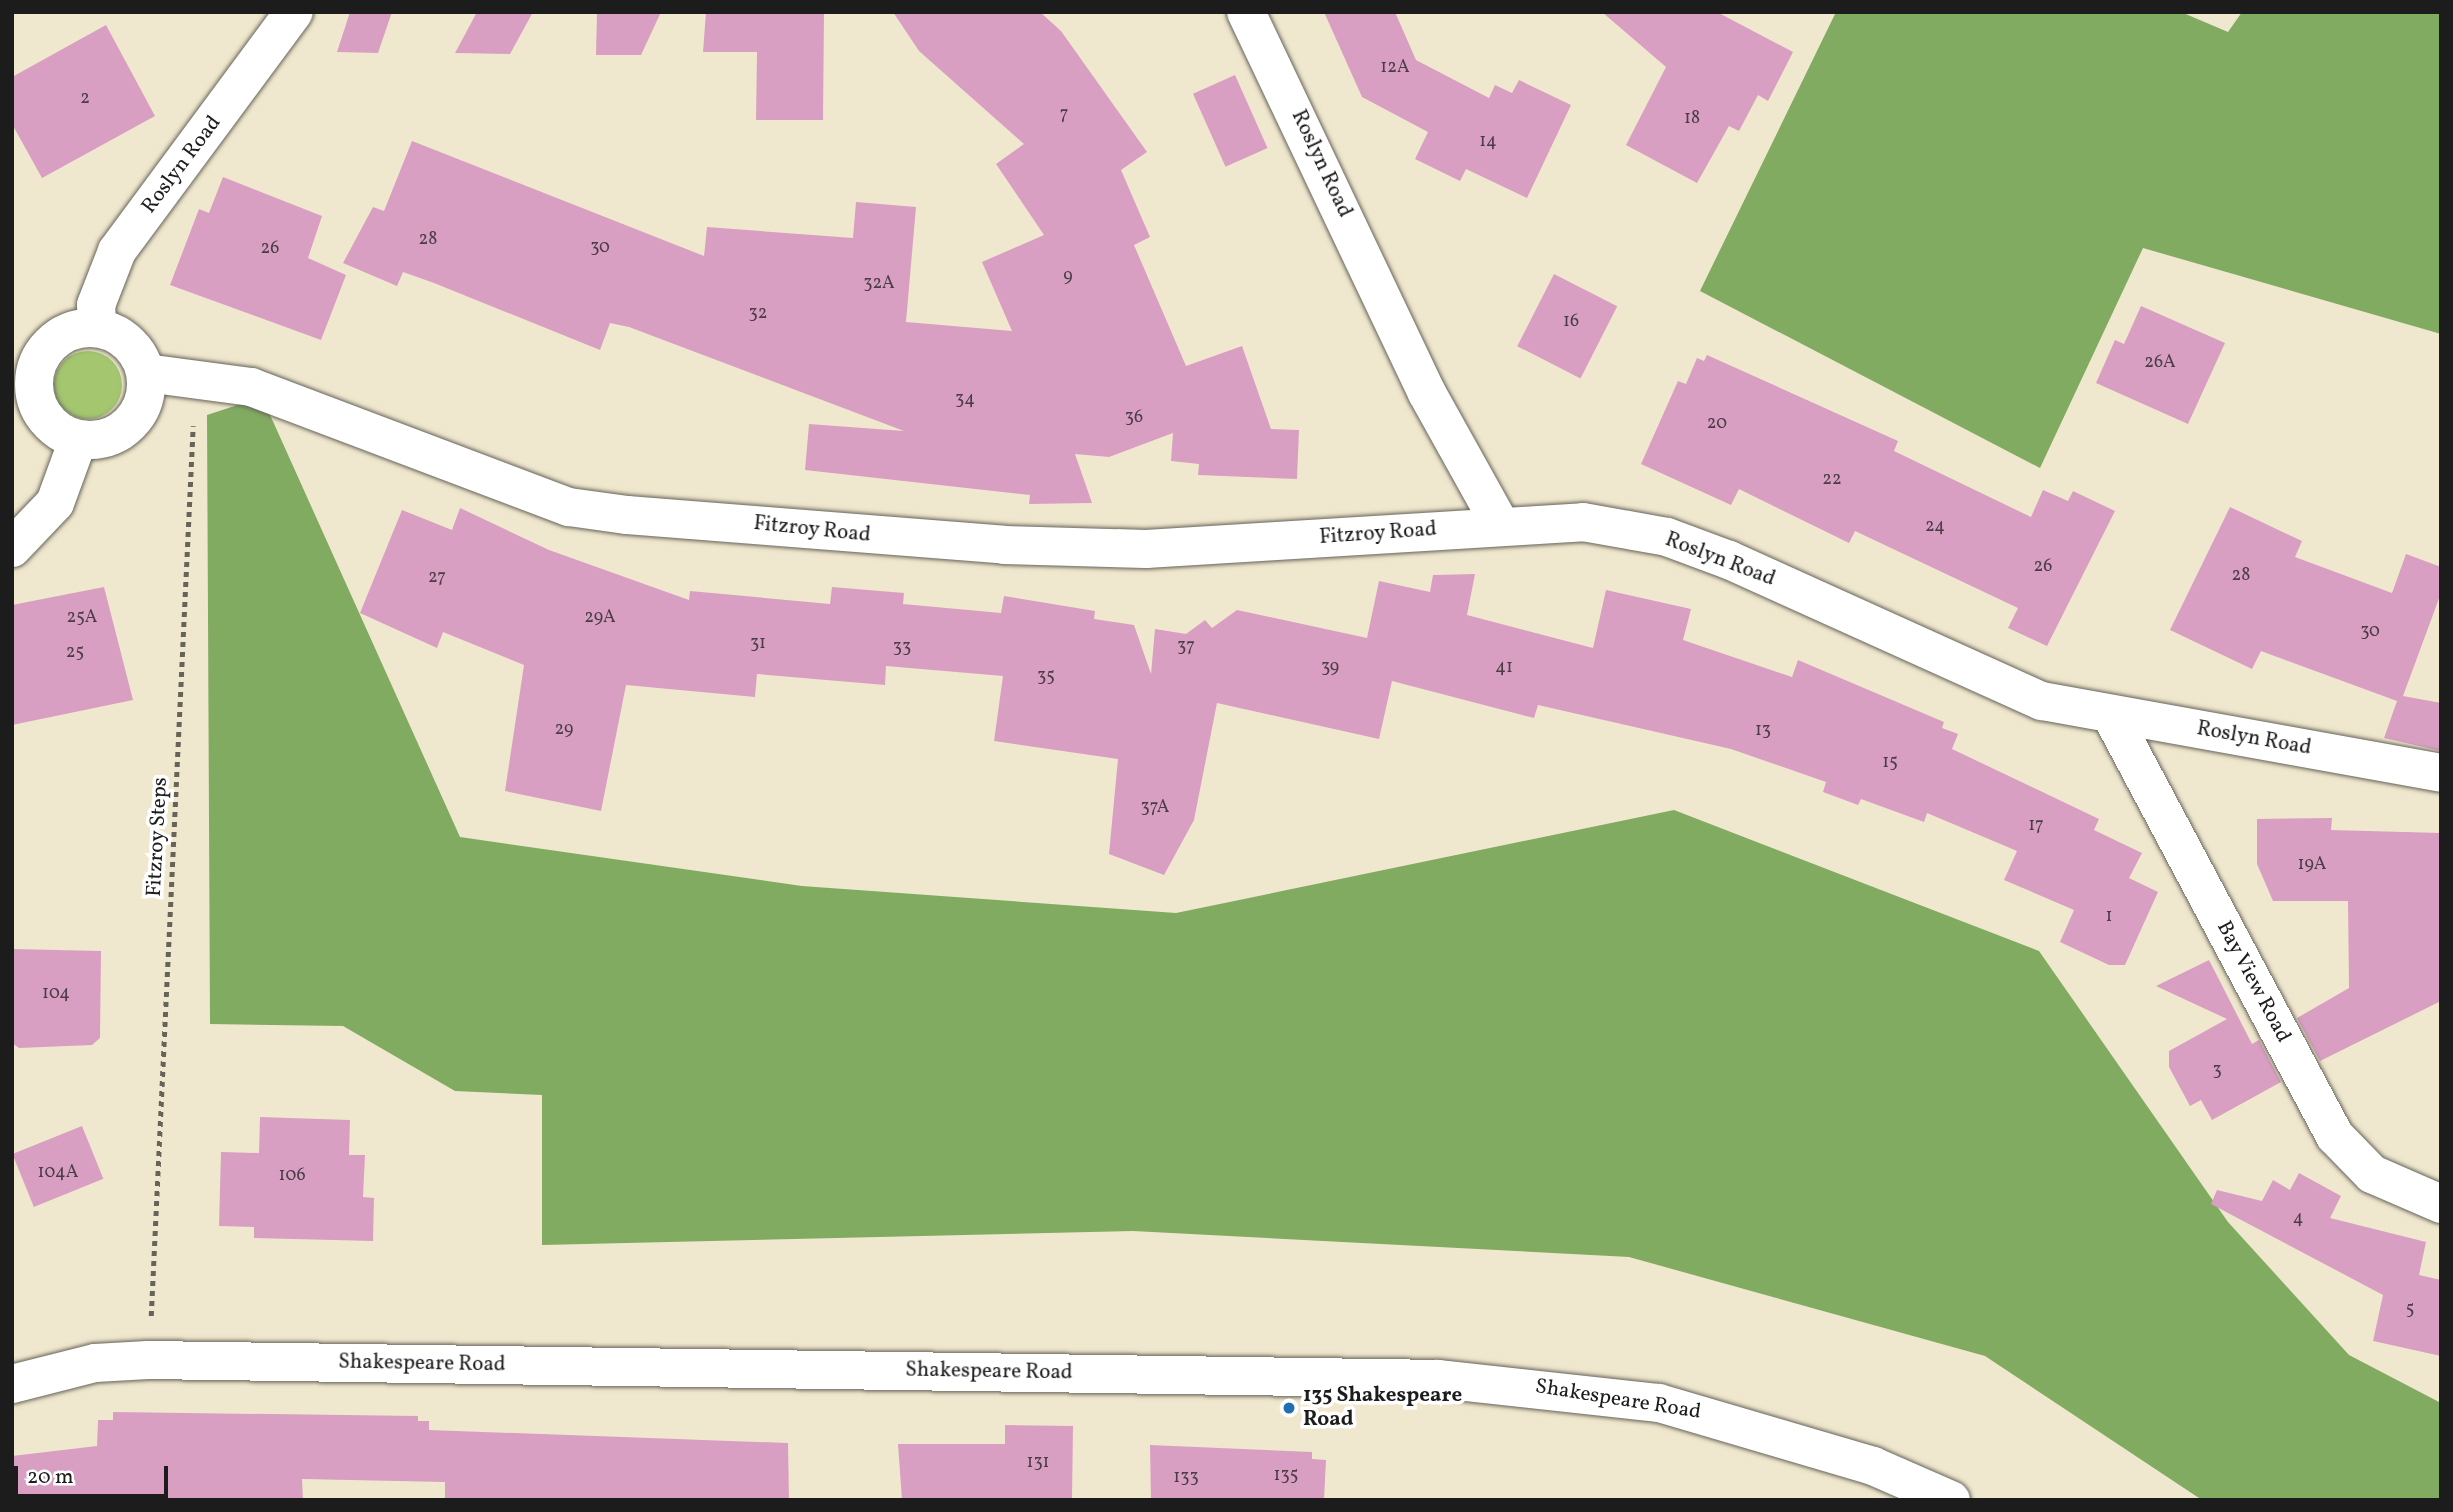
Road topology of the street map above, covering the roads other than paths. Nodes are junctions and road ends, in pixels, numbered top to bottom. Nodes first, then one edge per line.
1 (294, 12) edge
2 (1247, 12) edge
3 (97, 328) junction
4 (144, 390) junction
5 (23, 397) edge
6 (78, 440) junction
7 (1501, 526) junction
8 (12, 548) edge
9 (2111, 715) junction
10 (2441, 772) edge
11 (2441, 1204) edge
12 (12, 1384) edge
13 (1951, 1500) edge

1 - 3 street, Roslyn Road
2 - 7 street, Roslyn Road
3 - 4 street
3 - 5 street
4 - 6 street
4 - 7 street, Fitzroy Road
5 - 6 street
6 - 8 street
7 - 9 street, Roslyn Road
9 - 10 street, Roslyn Road
9 - 11 street, Bay View Road
12 - 13 street, Shakespeare Road

